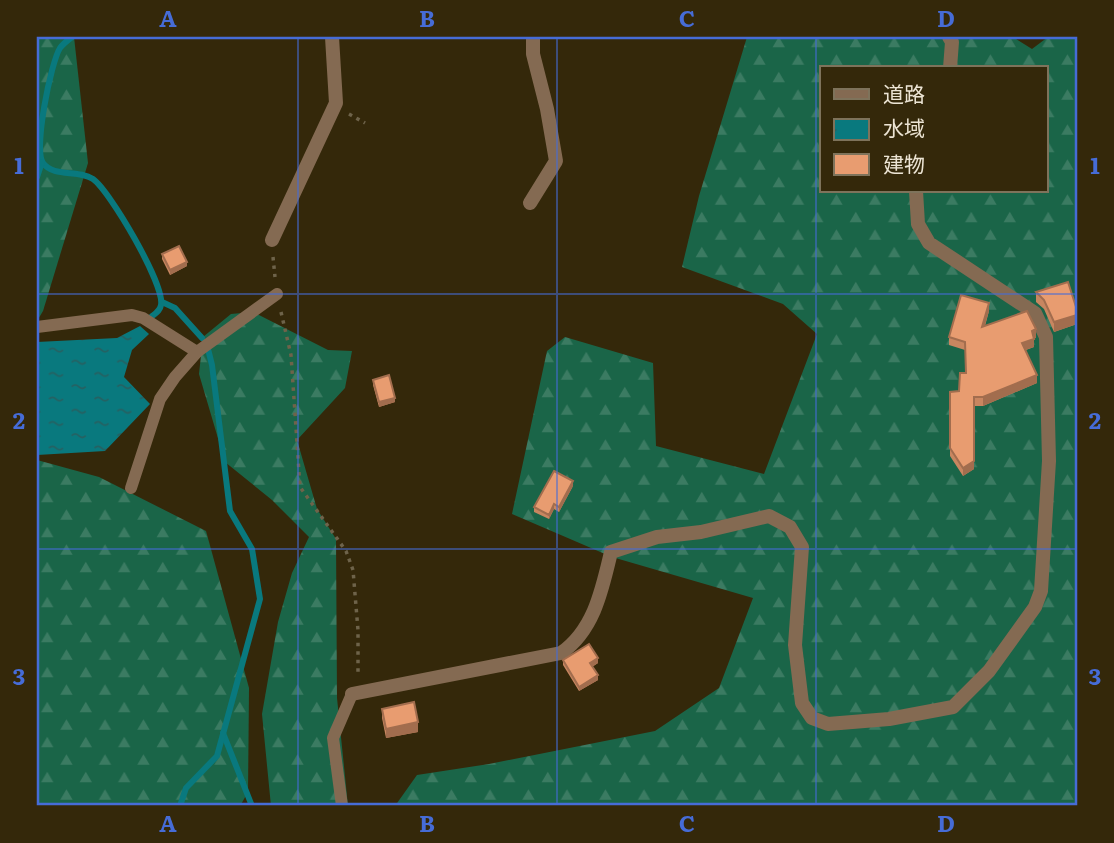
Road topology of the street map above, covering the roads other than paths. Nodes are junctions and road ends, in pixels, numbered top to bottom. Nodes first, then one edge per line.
1 (332, 37) edge
2 (533, 37) edge
3 (949, 37) edge
4 (950, 66) edge
5 (916, 192) edge
6 (530, 203) dead end
7 (272, 240) road end
8 (277, 293) road end
9 (37, 327) edge
10 (197, 352) junction
11 (131, 488) dead end
12 (352, 694) joint
13 (342, 806) edge

1 - 7 street
2 - 6 street
3 - 4 street
5 - 12 street
8 - 10 lane
9 - 10 lane
10 - 11 lane
12 - 13 lane

